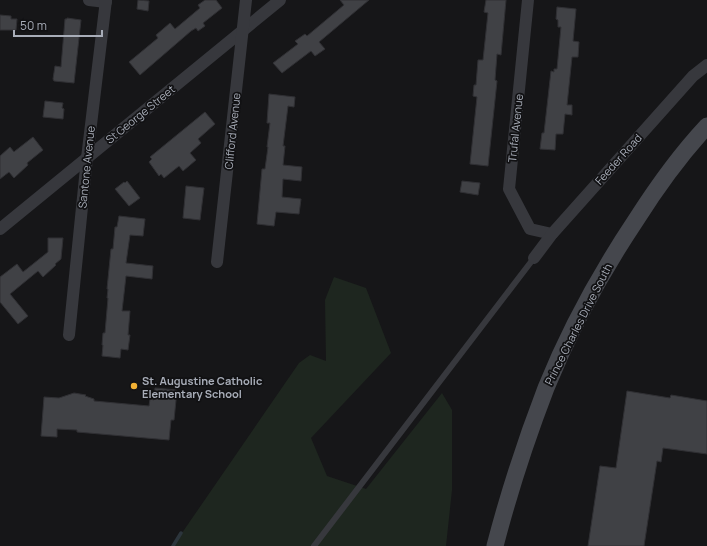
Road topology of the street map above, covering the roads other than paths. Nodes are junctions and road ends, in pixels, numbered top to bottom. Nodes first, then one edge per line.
1 (89, 0) edge
2 (246, 0) edge
3 (280, 0) edge
4 (528, 0) edge
5 (106, 1) edge
6 (244, 30) junction
7 (707, 65) edge
8 (707, 126) edge
9 (87, 158) junction
10 (0, 229) edge
11 (552, 234) junction
12 (534, 258) joint
13 (217, 262) dead end
14 (69, 335) dead end
15 (314, 546) edge
16 (495, 546) edge

1 - 5 street
2 - 6 street, Clifford Avenue
3 - 6 street, St George Street
4 - 11 street, Trufal Avenue
5 - 9 street, Santone Avenue
6 - 9 street, St George Street
6 - 13 street, Clifford Avenue
7 - 11 street, Feeder Road
8 - 16 main road, Prince Charles Drive South
9 - 10 street, St George Street
9 - 14 street, Santone Avenue
11 - 12 street, Feeder Road
12 - 15 lane

